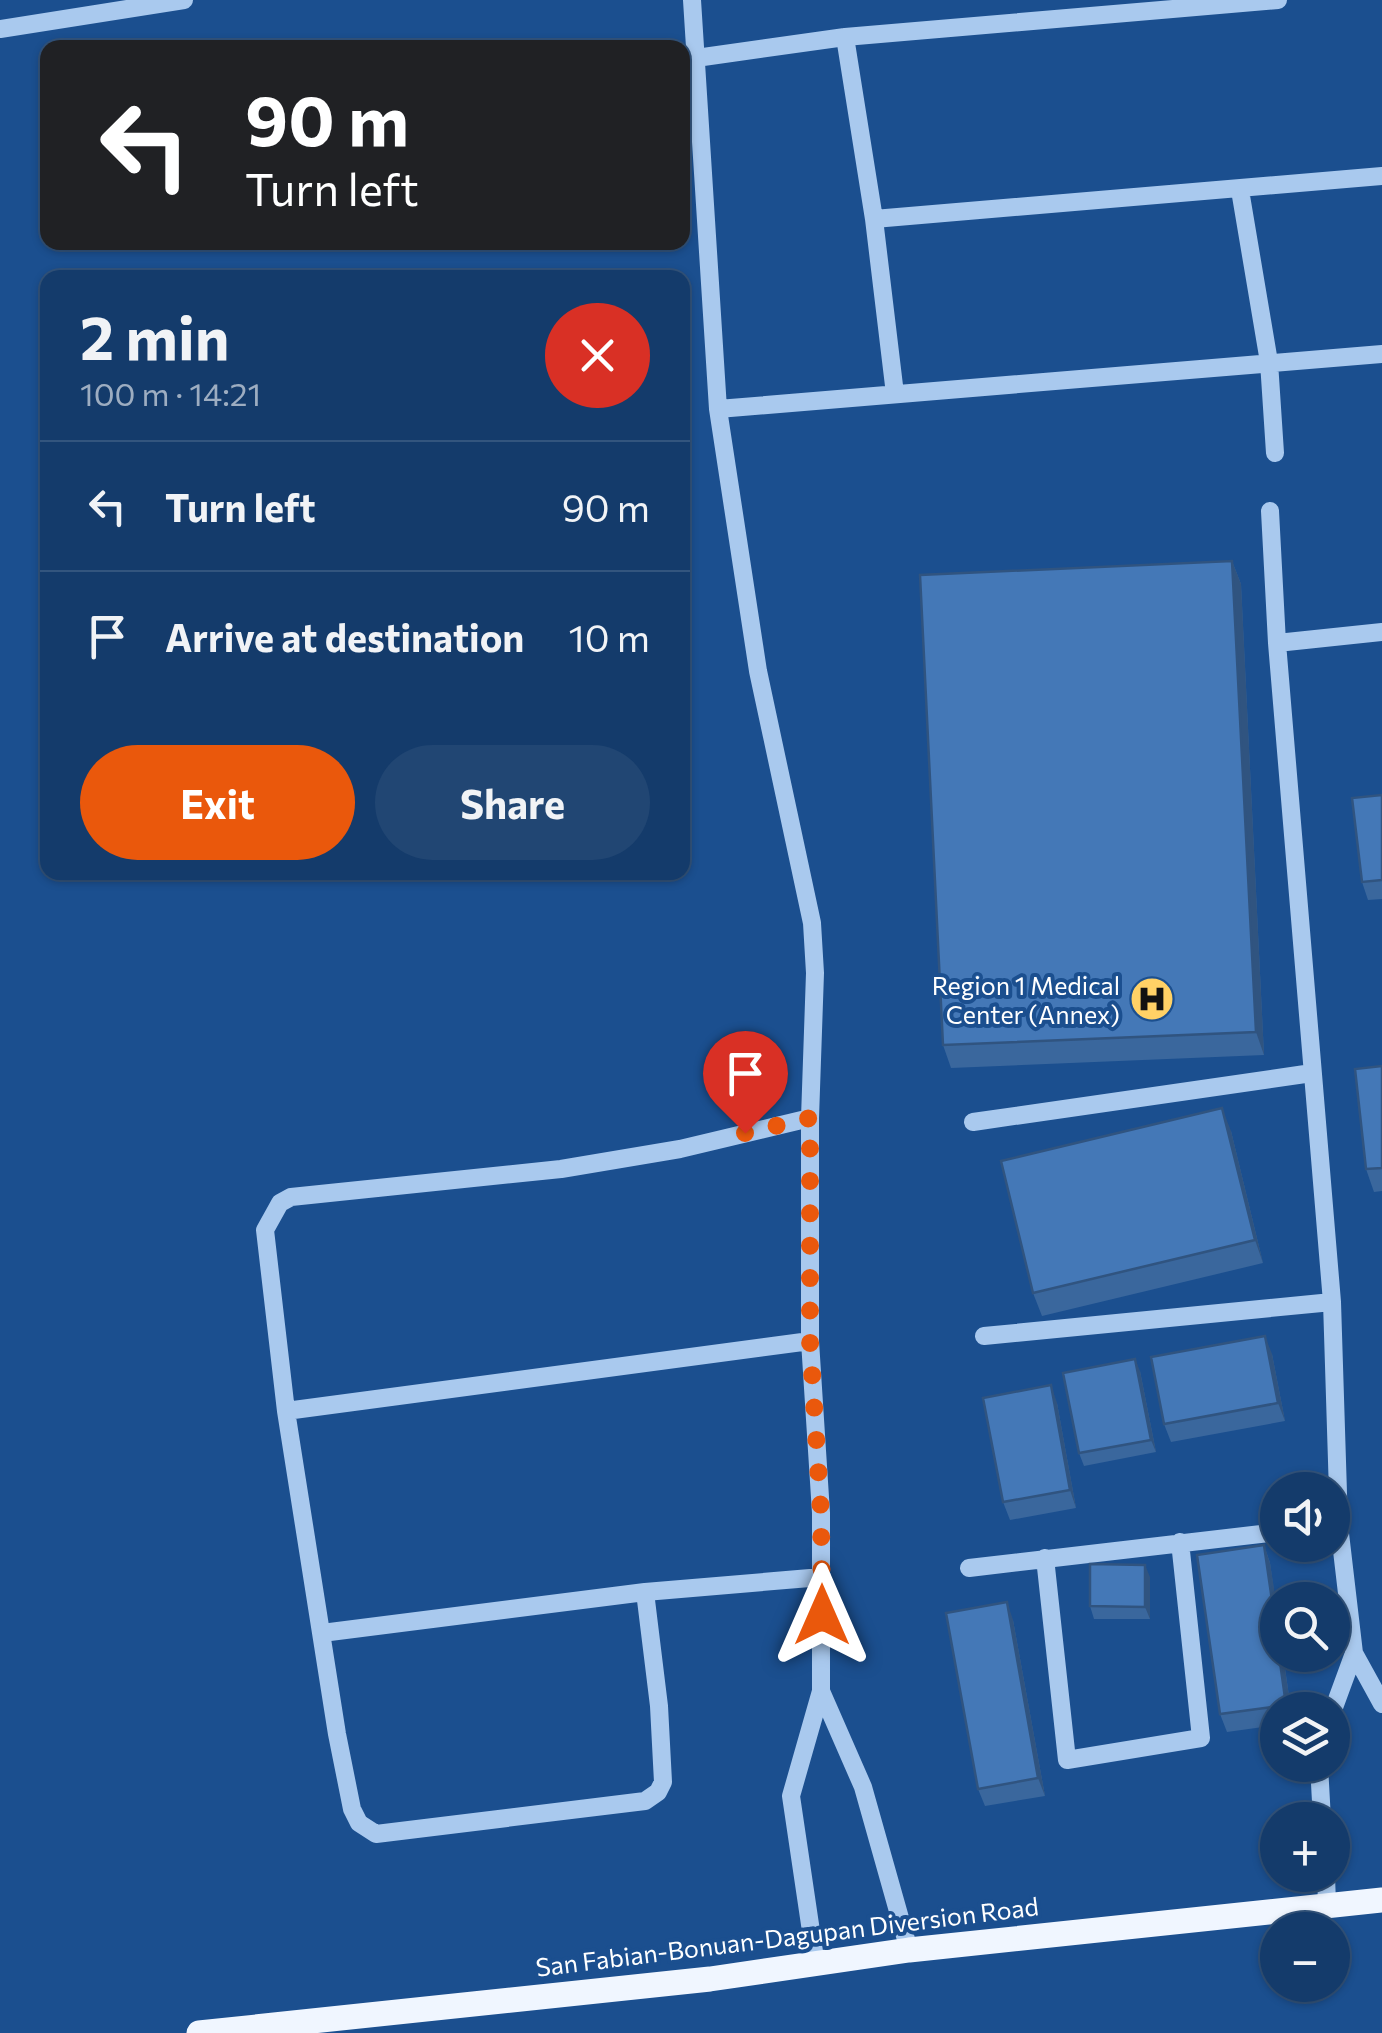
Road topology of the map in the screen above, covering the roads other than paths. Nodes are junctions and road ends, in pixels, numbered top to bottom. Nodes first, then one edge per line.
1 (184, 0) edge
2 (692, 0) edge
3 (1278, 0) edge
4 (0, 29) edge
5 (845, 37) junction
6 (690, 59) edge
7 (1382, 176) edge
8 (1240, 190) junction
9 (874, 219) junction
10 (1382, 354) edge
11 (1269, 362) junction
12 (895, 394) junction
13 (718, 408) junction
14 (1275, 452) dead end
15 (1270, 511) dead end
16 (1382, 632) edge
17 (1277, 643) junction
18 (1312, 1073) junction
19 (810, 1118) junction
20 (973, 1122) dead end
21 (1332, 1302) junction
22 (984, 1336) dead end
23 (810, 1341) junction
24 (286, 1412) junction
25 (1335, 1472) edge
26 (1260, 1534) edge
27 (1180, 1542) junction
28 (1044, 1558) junction
29 (1341, 1562) edge
30 (970, 1568) dead end
31 (822, 1577) junction
32 (645, 1592) junction
33 (322, 1633) junction
34 (1354, 1653) junction
35 (821, 1691) junction
36 (1339, 1692) edge
37 (1382, 1704) edge
38 (1327, 1892) edge
39 (1382, 1900) edge
40 (1328, 1905) junction
41 (909, 1950) junction
42 (816, 1965) junction
43 (199, 2033) edge

1 - 4 street
2 - 6 street
3 - 5 street
5 - 6 street
5 - 9 street
6 - 13 street
7 - 8 street
8 - 9 street
8 - 11 street
9 - 12 street
10 - 11 street
11 - 12 street
11 - 14 street
12 - 13 street
13 - 19 street
15 - 17 street
16 - 17 street
17 - 18 street
18 - 20 street
18 - 21 street
19 - 23 street
19 - 24 street
21 - 22 street
21 - 25 street
23 - 24 street
23 - 31 street
24 - 33 street
26 - 27 street
27 - 28 street
27 - 28 street
28 - 30 street
29 - 34 street
31 - 32 street
31 - 35 street
32 - 33 street
32 - 33 street
34 - 36 street
34 - 37 street
35 - 41 street
35 - 42 street
38 - 40 street
39 - 40 main road, San Fabian-Bonuan-Dagupan Diversion Road
40 - 41 main road, San Fabian-Bonuan-Dagupan Diversion Road
41 - 42 main road, San Fabian-Bonuan-Dagupan Diversion Road
42 - 43 main road, San Fabian-Bonuan-Dagupan Diversion Road

